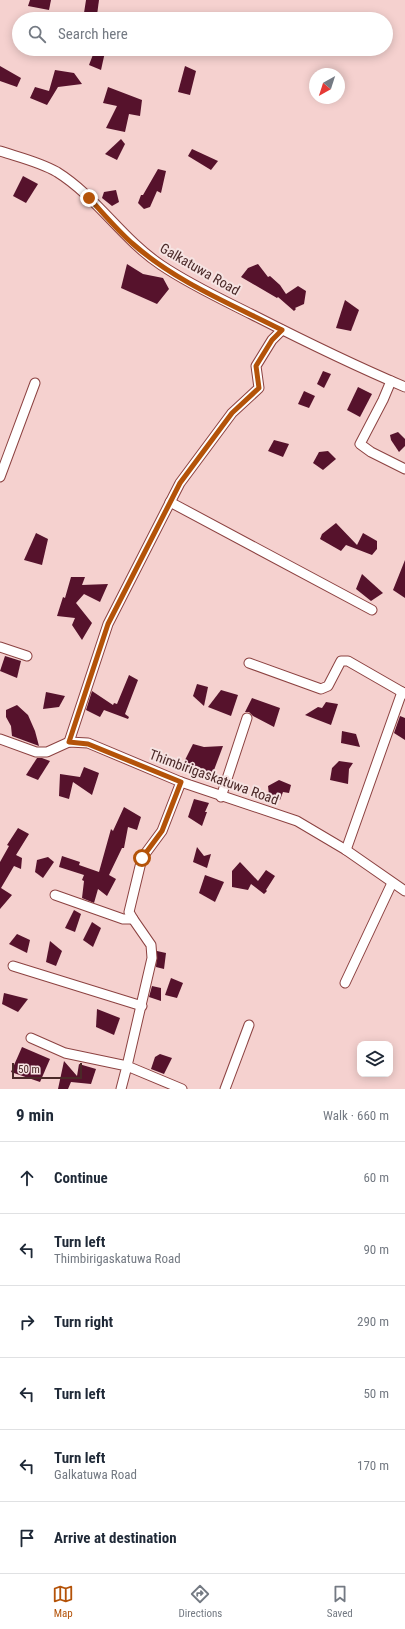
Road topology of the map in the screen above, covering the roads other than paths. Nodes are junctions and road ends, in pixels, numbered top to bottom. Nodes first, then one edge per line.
1 (0, 151) edge
2 (282, 330) junction
3 (391, 381) junction
4 (34, 383) dead end
5 (405, 387) edge
6 (405, 468) edge
7 (0, 477) edge
8 (170, 502) junction
9 (372, 610) dead end
10 (0, 647) edge
11 (27, 656) dead end
12 (249, 663) dead end
13 (403, 693) edge
14 (247, 718) dead end
15 (0, 739) edge
16 (69, 742) junction
17 (181, 782) junction
18 (221, 797) junction
19 (346, 850) junction
20 (392, 883) junction
21 (405, 891) edge
22 (55, 895) dead end
23 (132, 919) junction
24 (13, 966) dead end
25 (345, 983) dead end
26 (142, 1006) junction
27 (249, 1025) dead end
28 (31, 1038) dead end
29 (127, 1066) junction
30 (121, 1089) edge
31 (182, 1089) edge
32 (225, 1089) edge

1 - 2 street, Galkatuwa Road
2 - 3 street, Galkatuwa Road
2 - 8 street
3 - 5 street, Galkatuwa Road
3 - 6 street
4 - 7 street
8 - 9 street
8 - 16 street
10 - 11 street
12 - 13 street
13 - 19 street
14 - 18 street
15 - 16 street
16 - 17 street, Thimbirigaskatuwa Road
17 - 18 street, Thimbirigaskatuwa Road
17 - 23 street
18 - 19 street, Thimbirigaskatuwa Road
19 - 20 street, Thimbirigaskatuwa Road
20 - 21 street, Thimbirigaskatuwa Road
20 - 25 street
22 - 23 street
23 - 26 street
24 - 26 street
26 - 29 street
27 - 32 street
28 - 29 street
29 - 30 street
29 - 31 street

